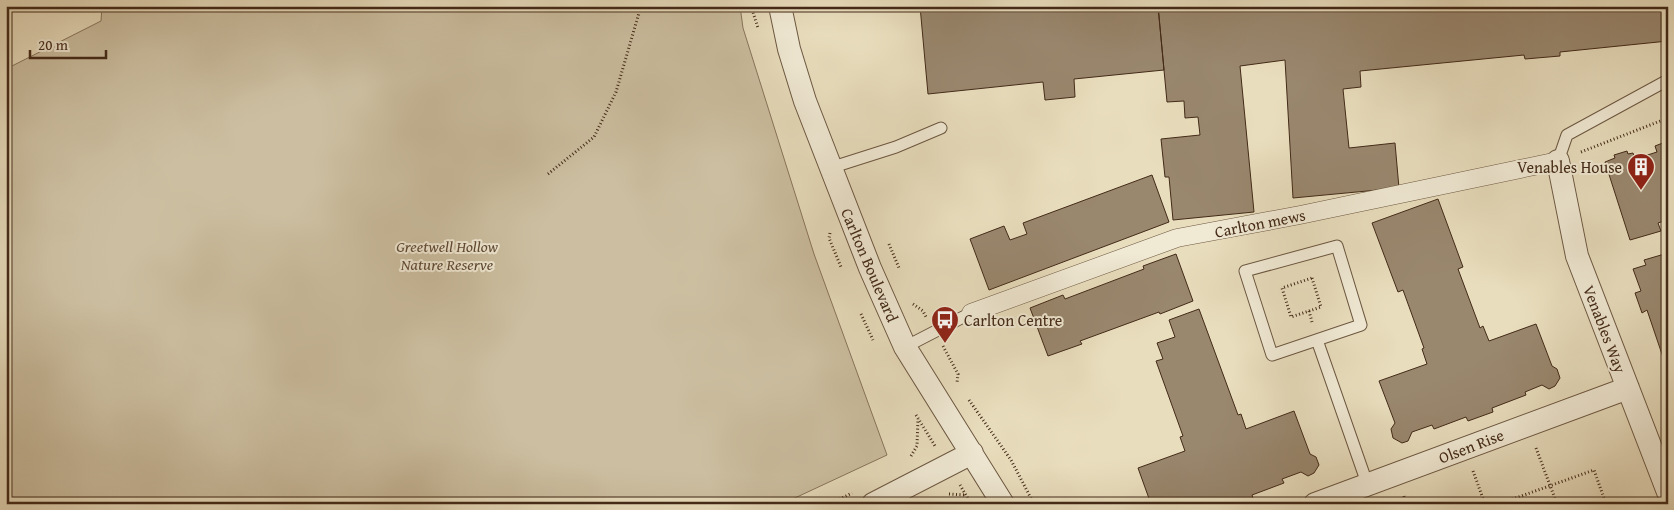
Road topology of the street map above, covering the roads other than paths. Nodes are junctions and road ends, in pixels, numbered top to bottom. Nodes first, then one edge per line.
1 (780, 6) edge
2 (1668, 80) edge
3 (941, 128) dead end
4 (1558, 161) junction
5 (830, 168) junction
6 (971, 313) joint
7 (1317, 340) junction
8 (905, 348) junction
9 (1628, 388) junction
10 (972, 453) junction
11 (1368, 486) junction
12 (1668, 492) edge
13 (873, 504) edge
14 (1003, 504) edge
15 (1315, 504) edge

1 - 5 street, Carlton Boulevard
2 - 4 lane
3 - 5 lane
4 - 6 street, Carlton mews
4 - 9 street, Venables Way
5 - 8 street, Carlton Boulevard
6 - 8 lane
7 - 7 lane
7 - 11 lane
8 - 10 street, Carlton Boulevard
9 - 11 street, Olsen Rise
9 - 12 street, Venables Way
10 - 13 street
10 - 14 street, Carlton Boulevard
11 - 15 street, Olsen Rise

